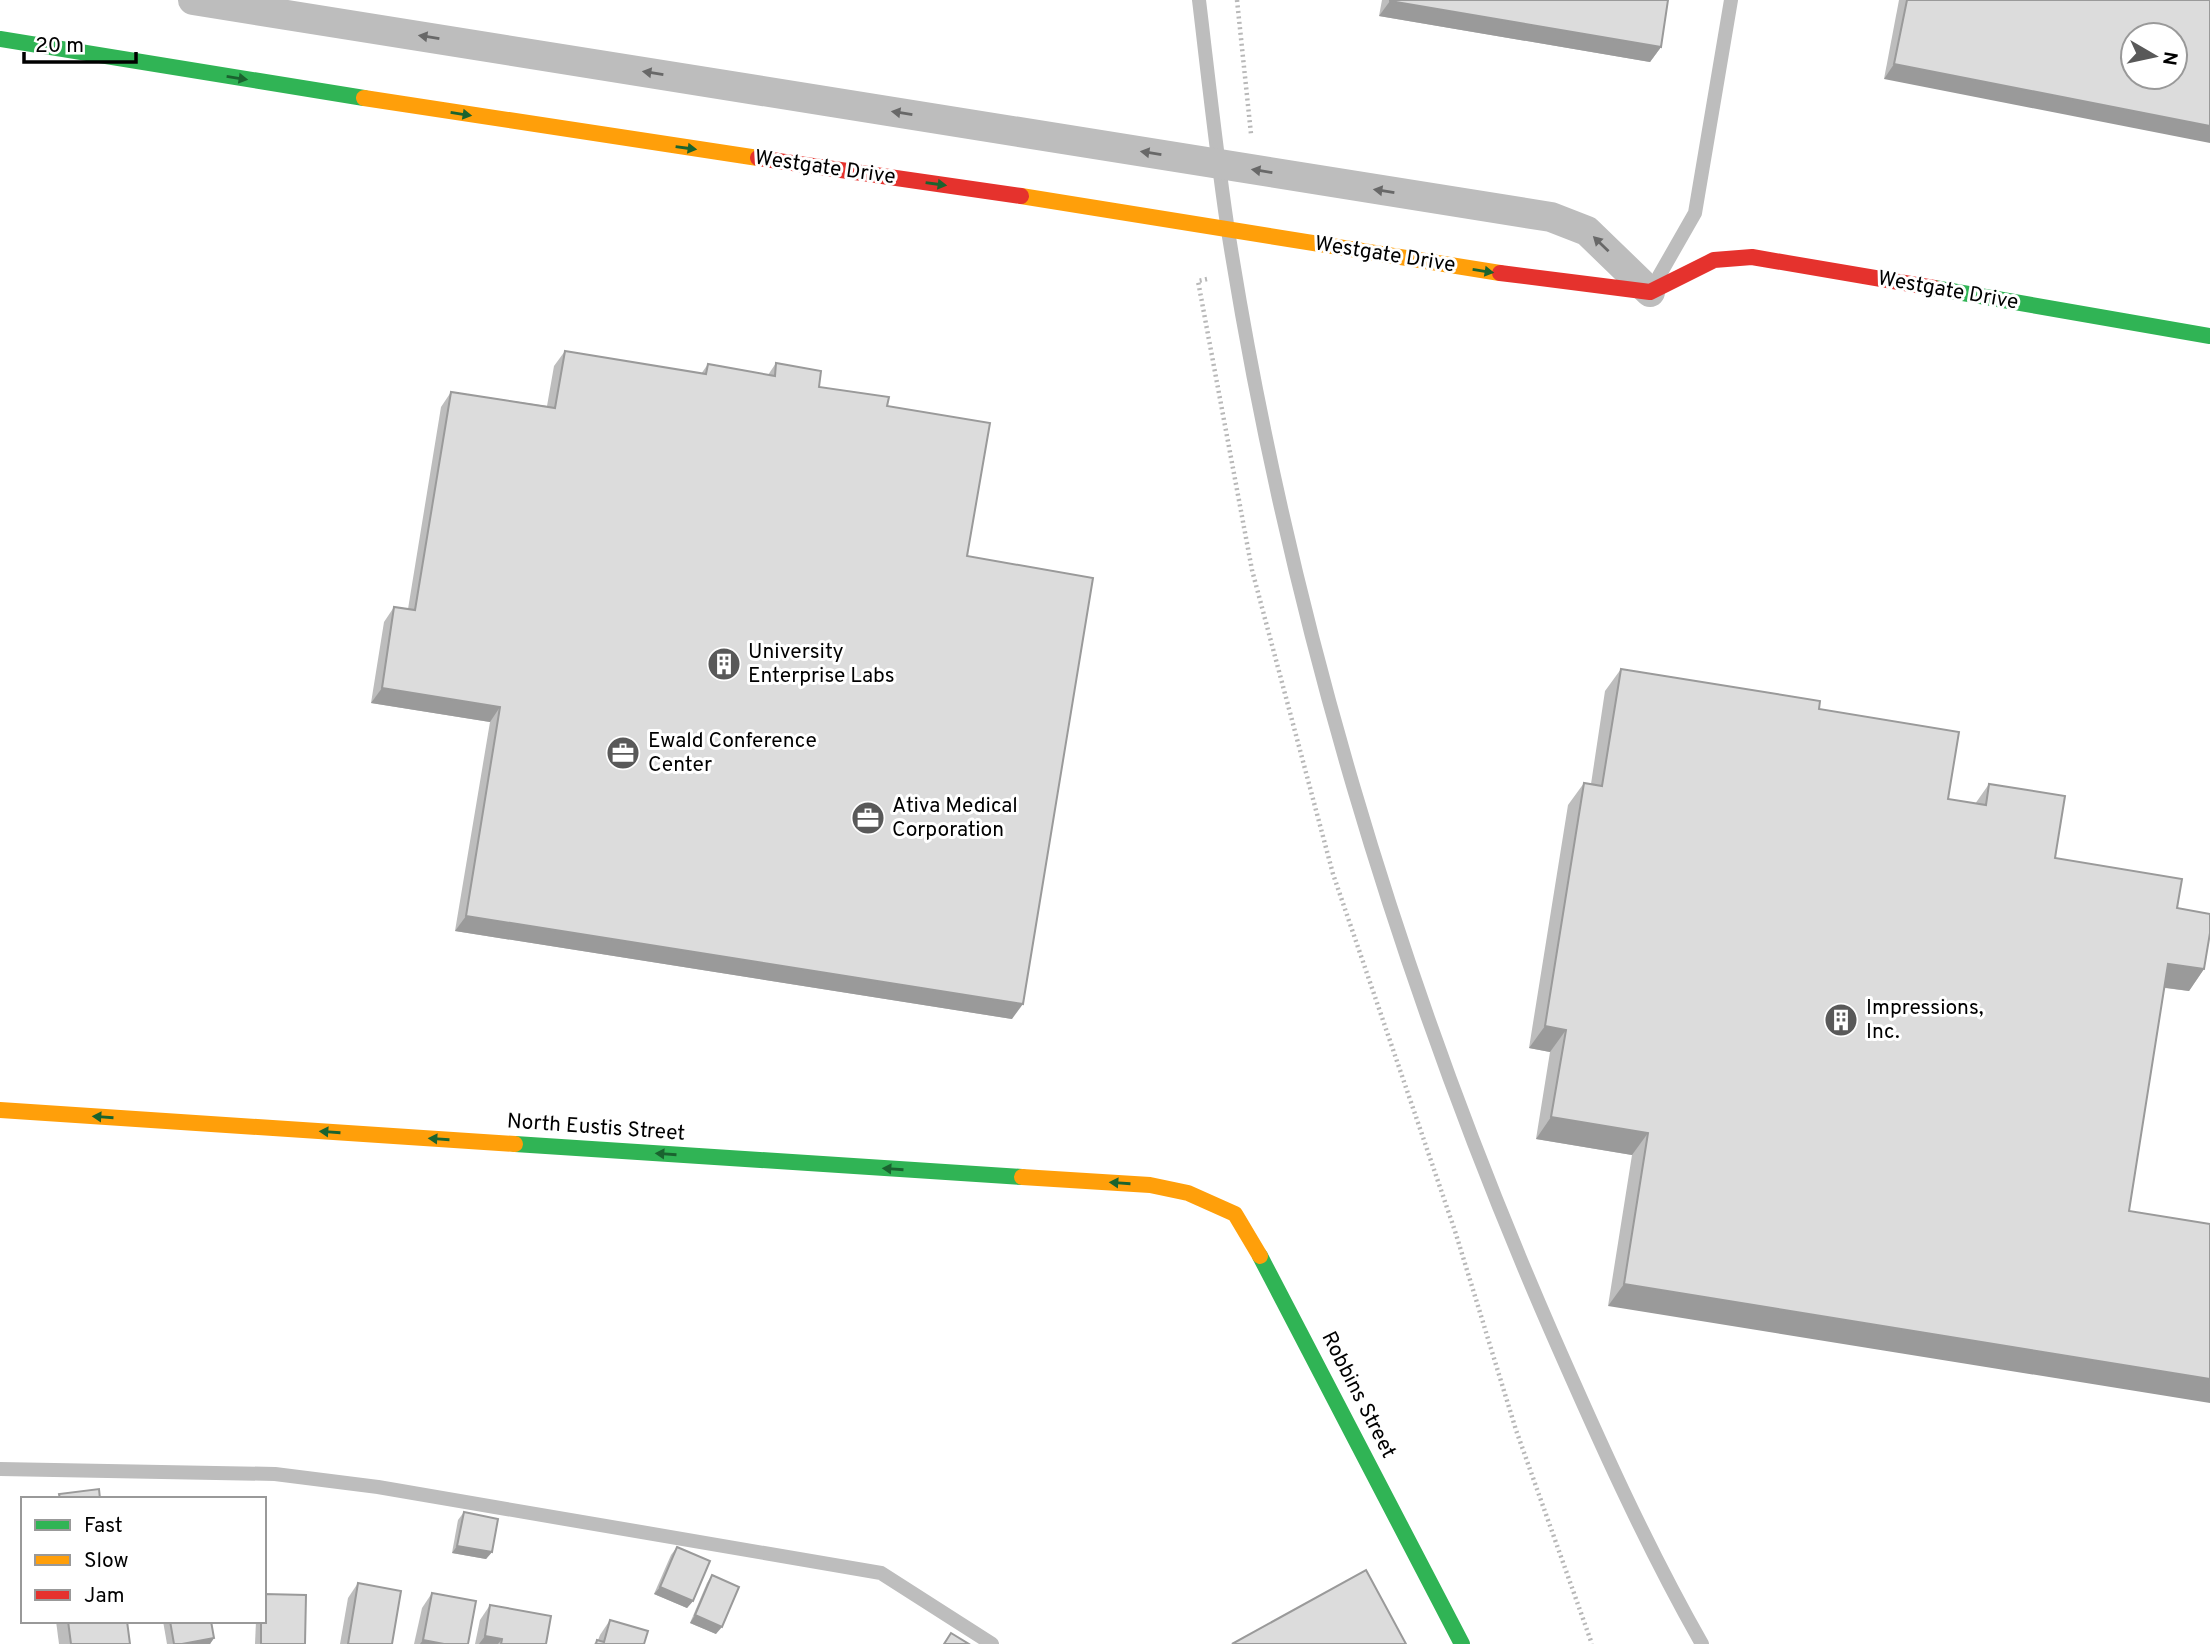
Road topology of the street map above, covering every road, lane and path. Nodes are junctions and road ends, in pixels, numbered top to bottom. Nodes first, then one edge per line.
1 (193, 0) edge
2 (1199, 0) edge
3 (1237, 0) edge
4 (1731, 0) edge
5 (0, 39) edge
6 (1218, 164) junction
7 (1255, 170) junction
8 (1228, 230) junction
9 (1207, 279) dead end
10 (1650, 292) junction
11 (2210, 336) edge
12 (0, 1110) edge
13 (1188, 1193) joint
14 (0, 1469) edge
15 (992, 1644) edge
16 (1462, 1644) edge
17 (1592, 1644) edge
18 (1702, 1644) edge

6 -> 1 street
2 - 6 lane
3 - 7 path
4 - 10 lane
5 -> 8 street, Westgate Drive
6 - 7 street
6 - 8 lane
10 -> 7 street
8 -> 10 street, Westgate Drive
8 - 18 lane
9 - 17 path
10 - 11 street, Westgate Drive
13 -> 12 street, North Eustis Street
13 - 16 street, Robbins Street
14 - 15 lane

